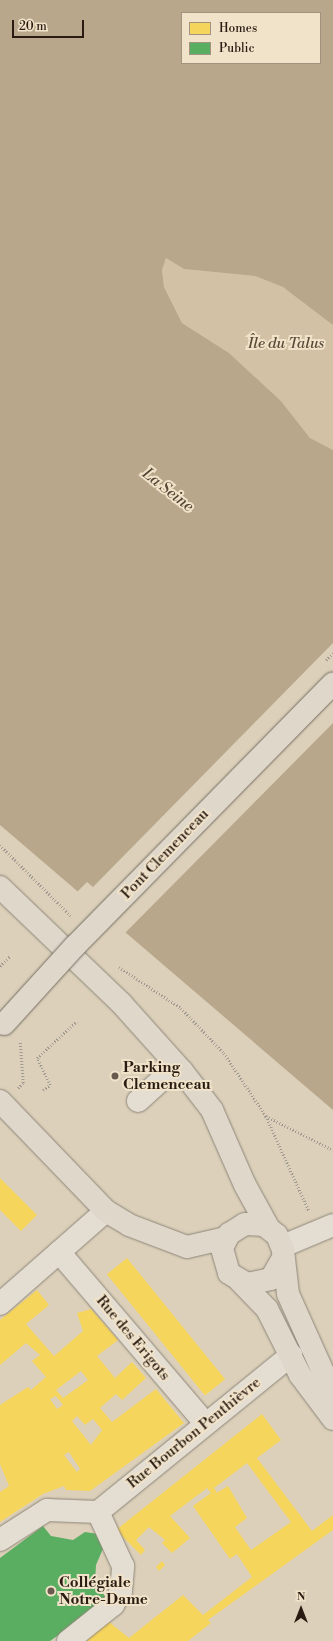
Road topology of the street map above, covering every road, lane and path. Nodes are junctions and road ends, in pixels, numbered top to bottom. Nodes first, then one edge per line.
1 (333, 683) edge
2 (0, 845) edge
3 (0, 887) edge
4 (73, 919) dead end
5 (10, 956) dead end
6 (115, 964) dead end
7 (0, 966) edge
8 (77, 1022) dead end
9 (2, 1026) edge
10 (20, 1040) dead end
11 (182, 1071) junction
12 (43, 1090) dead end
13 (138, 1101) dead end
14 (1, 1103) edge
15 (266, 1116) junction
16 (333, 1150) edge
17 (245, 1185) junction
18 (106, 1211) junction
19 (268, 1227) junction
20 (325, 1228) edge
21 (230, 1233) junction
22 (187, 1247) junction
23 (59, 1252) junction
24 (283, 1252) junction
25 (234, 1277) junction
26 (0, 1304) edge
27 (291, 1355) junction
28 (333, 1394) edge
29 (333, 1419) edge
30 (206, 1424) junction
31 (98, 1512) junction
32 (0, 1540) edge
33 (68, 1641) edge

1 - 9 main road, Pont Clemenceau, bridge
2 - 4 path
3 - 11 main road
5 - 7 path
6 - 15 path
8 - 12 path
10 - 14 path
11 - 13 street
11 - 17 main road
14 - 18 main road
15 - 16 path
15 - 20 path
17 - 19 main road
17 - 21 main road
18 - 22 main road
18 - 23 street
19 - 21 main road
19 - 24 main road
20 - 24 street
21 - 22 main road
21 - 25 main road
22 - 25 main road
23 - 26 street
23 - 30 street, Rue des Erigots
24 - 25 main road
24 - 28 main road
25 - 27 main road
27 - 29 main road
27 - 30 street, Rue Bourbon Penthièvre
30 - 31 street, Rue Bourbon Penthièvre
31 - 32 street
31 - 33 street

